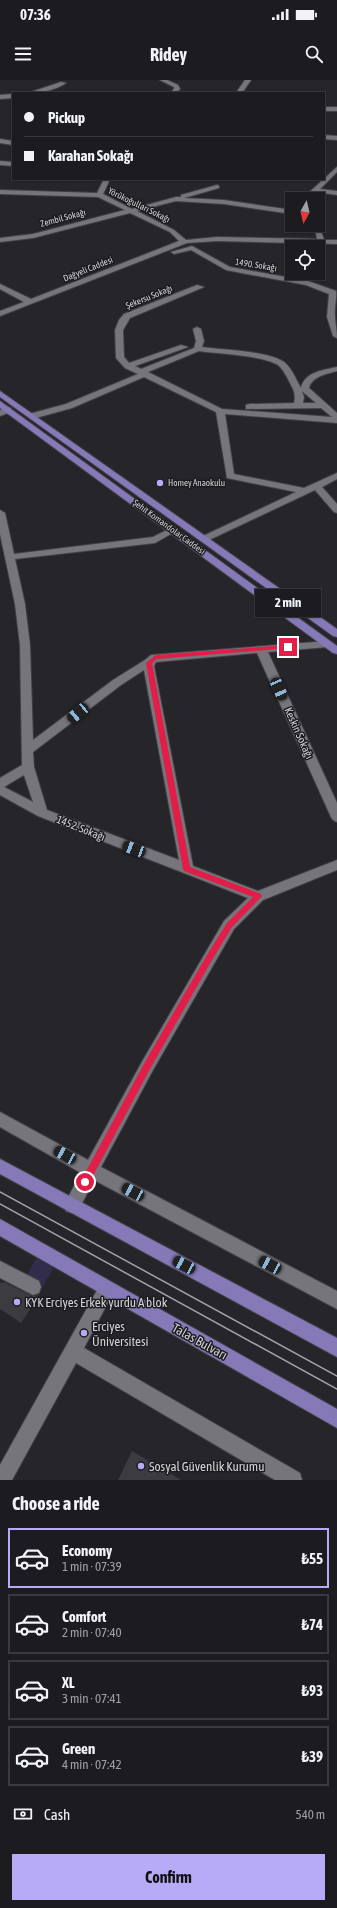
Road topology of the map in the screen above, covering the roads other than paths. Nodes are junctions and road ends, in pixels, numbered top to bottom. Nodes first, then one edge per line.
1 (164, 80) edge
2 (248, 80) edge
3 (63, 83) dead end
4 (35, 92) edge
5 (174, 92) edge
6 (240, 92) edge
7 (12, 96) edge
8 (0, 97) edge
9 (325, 109) edge
10 (337, 110) edge
11 (325, 137) edge
12 (337, 138) edge
13 (0, 141) edge
14 (12, 143) edge
15 (0, 164) edge
16 (12, 164) edge
17 (336, 171) edge
18 (106, 180) edge
19 (220, 180) edge
20 (217, 187) junction
21 (315, 190) joint
22 (0, 192) edge
23 (337, 193) edge
24 (99, 195) junction
25 (176, 199) junction
26 (224, 202) junction
27 (130, 210) junction
28 (285, 211) edge
29 (172, 231) junction
30 (217, 239) junction
31 (0, 240) edge
32 (186, 241) junction
33 (337, 242) edge
34 (285, 243) edge
35 (325, 244) edge
36 (285, 245) edge
37 (325, 245) edge
38 (337, 246) edge
39 (194, 248) junction
40 (299, 281) joint
41 (0, 286) edge
42 (200, 286) dead end
43 (334, 292) edge
44 (30, 302) junction
45 (0, 314) edge
46 (0, 321) edge
47 (197, 328) dead end
48 (337, 336) edge
49 (199, 345) junction
50 (128, 366) junction
51 (337, 369) edge
52 (143, 373) junction
53 (0, 393) edge
54 (0, 404) edge
55 (322, 405) junction
56 (298, 406) junction
57 (217, 409) junction
58 (4, 412) edge
59 (32, 416) junction
60 (337, 419) edge
61 (337, 476) edge
62 (316, 486) junction
63 (306, 491) junction
64 (337, 510) edge
65 (0, 513) edge
66 (173, 530) junction
67 (204, 539) junction
68 (10, 557) junction
69 (337, 634) edge
70 (332, 647) edge
71 (261, 649) junction
72 (149, 663) junction
73 (26, 750) junction
74 (28, 767) junction
75 (0, 784) edge
76 (0, 790) edge
77 (42, 813) junction
78 (337, 818) edge
79 (337, 866) edge
80 (186, 869) junction
81 (258, 896) junction
82 (0, 1119) edge
83 (0, 1166) edge
84 (91, 1170) junction
85 (72, 1205) junction
86 (0, 1227) edge
87 (0, 1269) edge
88 (33, 1287) dead end
89 (107, 1289) junction
90 (337, 1300) edge
91 (337, 1348) edge
92 (73, 1352) junction
93 (337, 1419) edge
94 (2, 1480) edge
95 (293, 1480) edge

1 - 5 street
2 - 6 street
3 - 4 street
7 - 8 street
9 - 10 street
11 - 12 street
13 - 14 street
15 - 16 street
17 - 21 street
18 - 24 street
19 - 20 street
20 - 25 street
20 - 26 street
21 - 23 street
22 - 24 street
24 - 27 street, Yörükoğulları Sokağı
25 - 26 street
25 - 27 street, Zembil Sokağı
26 - 28 street
27 - 29 street, Yörükoğulları Sokağı
27 - 31 street, Zembil Sokağı
29 - 30 street
29 - 32 street
30 - 32 street, Dağyeli Caddesi
30 - 34 street
32 - 39 street, 1490. Sokağı
32 - 44 street, Dağyeli Caddesi
33 - 35 street
36 - 39 street, Dağyeli Caddesi
37 - 38 street
39 - 40 street, 1490. Sokağı
39 - 46 street, Dağyeli Caddesi
40 - 43 street, 1490. Sokağı
41 - 44 street
42 - 50 street, Şekersu Sokağı
43 - 48 street
44 - 45 street, Dağyeli Caddesi
47 - 49 street
49 - 50 street
49 - 52 street
49 - 56 street
50 - 52 street
51 - 55 street
52 - 57 street
52 - 59 street
53 - 59 main road, Şehit Komandolar Caddesi
54 - 58 main road, Şehit Komandolar Caddesi
55 - 56 street
55 - 60 street
56 - 57 street
57 - 60 street
57 - 63 street
58 - 66 main road, Şehit Komandolar Caddesi
59 - 67 main road, Şehit Komandolar Caddesi
61 - 62 street
62 - 63 street
62 - 64 street
63 - 67 street
65 - 68 street
66 - 68 street
66 - 70 main road, Şehit Komandolar Caddesi
67 - 69 main road, Şehit Komandolar Caddesi
68 - 73 street
70 - 71 street
71 - 72 street
71 - 78 street, Keskin Sokağı
72 - 73 street
72 - 80 street
73 - 74 street
74 - 75 street
74 - 77 street
76 - 77 street, 1452. Sokağı
77 - 80 street, 1452. Sokağı
79 - 81 street
80 - 81 street, 1452. Sokağı
81 - 84 street
82 - 84 street
83 - 85 main road
84 - 85 street
84 - 90 street
85 - 91 main road
86 - 89 main road, Talas Bulvarı
87 - 88 street
89 - 92 street
89 - 93 main road, Talas Bulvarı
92 - 94 street
92 - 95 street

